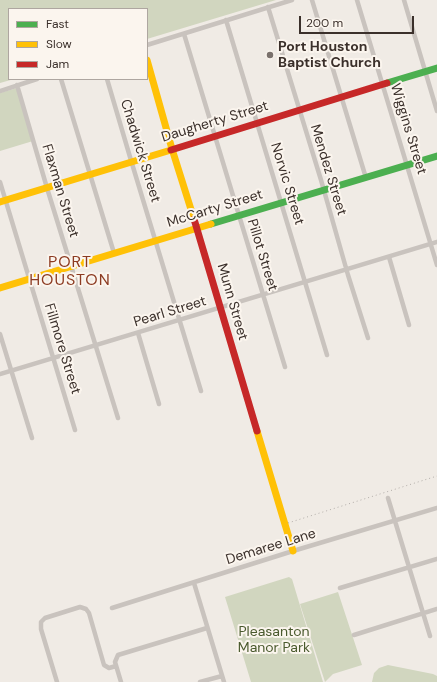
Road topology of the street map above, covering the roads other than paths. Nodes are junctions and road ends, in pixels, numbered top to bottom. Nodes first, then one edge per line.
1 (292, 0) edge
2 (312, 0) edge
3 (357, 0) edge
4 (404, 0) edge
5 (268, 7) junction
6 (226, 20) junction
7 (184, 34) junction
8 (148, 45) edge
9 (148, 64) edge
10 (437, 68) edge
11 (424, 72) junction
12 (34, 80) edge
13 (61, 80) edge
14 (107, 80) edge
15 (383, 84) junction
16 (17, 85) junction
17 (0, 91) edge
18 (340, 97) junction
19 (299, 110) junction
20 (437, 111) edge
21 (257, 123) junction
22 (215, 136) junction
23 (172, 149) junction
24 (437, 156) edge
25 (131, 161) junction
26 (408, 165) junction
27 (89, 174) junction
28 (366, 178) junction
29 (0, 182) edge
30 (47, 188) junction
31 (323, 189) junction
32 (3, 201) edge
33 (281, 203) junction
34 (238, 215) junction
35 (197, 228) junction
36 (156, 240) junction
37 (437, 242) edge
38 (431, 244) junction
39 (114, 253) junction
40 (388, 257) junction
41 (437, 264) edge
42 (71, 265) junction
43 (346, 270) junction
44 (29, 278) junction
45 (305, 282) junction
46 (0, 288) edge
47 (262, 295) junction
48 (221, 308) junction
49 (180, 320) junction
50 (409, 325) dead end
51 (138, 333) junction
52 (0, 334) edge
53 (368, 338) dead end
54 (96, 346) junction
55 (327, 355) dead end
56 (53, 359) junction
57 (285, 367) dead end
58 (11, 371) junction
59 (0, 374) edge
60 (201, 390) dead end
61 (159, 404) dead end
62 (118, 418) dead end
63 (75, 430) dead end
64 (32, 438) dead end
65 (388, 498) dead end
66 (437, 508) edge
67 (395, 521) junction
68 (293, 551) junction
69 (437, 559) edge
70 (409, 567) junction
71 (194, 583) junction
72 (340, 588) dead end
73 (112, 608) dead end
74 (437, 609) edge
75 (423, 613) junction
76 (207, 628) junction
77 (354, 635) dead end
78 (430, 636) dead end
79 (116, 666) junction
80 (222, 676) junction
81 (57, 682) edge
82 (121, 682) edge
83 (200, 682) edge
84 (224, 682) edge

1 - 5 street
2 - 18 street
3 - 15 street, Wiggins Street
4 - 11 street
5 - 6 street
5 - 19 street, Mendez Street
6 - 7 street
6 - 21 street, Norvic Street
7 - 8 street
7 - 22 street, Pillot Street
9 - 23 street, Munn Street
10 - 11 street, Daugherty Street
11 - 15 street, Daugherty Street
11 - 20 street
12 - 16 street
13 - 27 street
14 - 25 street, Chadwick Street
15 - 18 street, Daugherty Street
15 - 26 street, Wiggins Street
16 - 17 street
16 - 30 street, Flaxman Street
18 - 19 street, Daugherty Street
18 - 28 street
19 - 21 street, Daugherty Street
19 - 31 street, Mendez Street
21 - 22 street, Daugherty Street
21 - 33 street, Norvic Street
22 - 23 street, Daugherty Street
22 - 34 street, Pillot Street
23 - 25 street, Daugherty Street
23 - 35 street, Munn Street
24 - 26 street, McCarty Street
25 - 27 street, Daugherty Street
25 - 36 street, Chadwick Street
26 - 28 street, McCarty Street
26 - 38 street, Wiggins Street
27 - 30 street, Daugherty Street
27 - 39 street
28 - 31 street, McCarty Street
29 - 32 street, Fillmore Street
30 - 32 street, Daugherty Street
30 - 42 street, Flaxman Street
31 - 33 street, McCarty Street
31 - 43 street, Mendez Street
32 - 44 street, Fillmore Street
33 - 34 street, McCarty Street
33 - 45 street, Norvic Street
34 - 35 street, McCarty Street
34 - 47 street, Pillot Street
35 - 36 street, McCarty Street
35 - 48 street, Munn Street
36 - 39 street, McCarty Street
36 - 49 street, Chadwick Street
37 - 38 street, Pearl Street
38 - 40 street, Pearl Street
38 - 41 street, Wiggins Street
39 - 42 street, McCarty Street
40 - 43 street, Pearl Street
40 - 50 street
42 - 44 street, McCarty Street
42 - 54 street, Flaxman Street
43 - 45 street, Pearl Street
43 - 53 street, Mendez Street
44 - 46 street, McCarty Street
44 - 56 street, Fillmore Street
45 - 47 street, Pearl Street
45 - 55 street, Norvic Street
47 - 48 street, Pearl Street
47 - 57 street, Pillot Street
48 - 49 street, Pearl Street
48 - 68 street, Munn Street
49 - 51 street, Pearl Street
49 - 60 street, Chadwick Street
51 - 54 street, Pearl Street
51 - 61 street
52 - 58 street
54 - 56 street, Pearl Street
54 - 62 street, Flaxman Street
56 - 58 street, Pearl Street
56 - 63 street, Fillmore Street
58 - 59 street, Pearl Street
58 - 64 street
65 - 67 street
66 - 67 street, Demaree Lane
67 - 68 street, Demaree Lane
67 - 70 street
68 - 71 street, Demaree Lane
69 - 70 street
70 - 72 street
70 - 75 street
71 - 73 street, Demaree Lane
71 - 76 street
74 - 75 street
75 - 77 street
75 - 78 street
76 - 79 street
76 - 80 street
79 - 81 street
79 - 82 street
80 - 83 street
80 - 84 street

